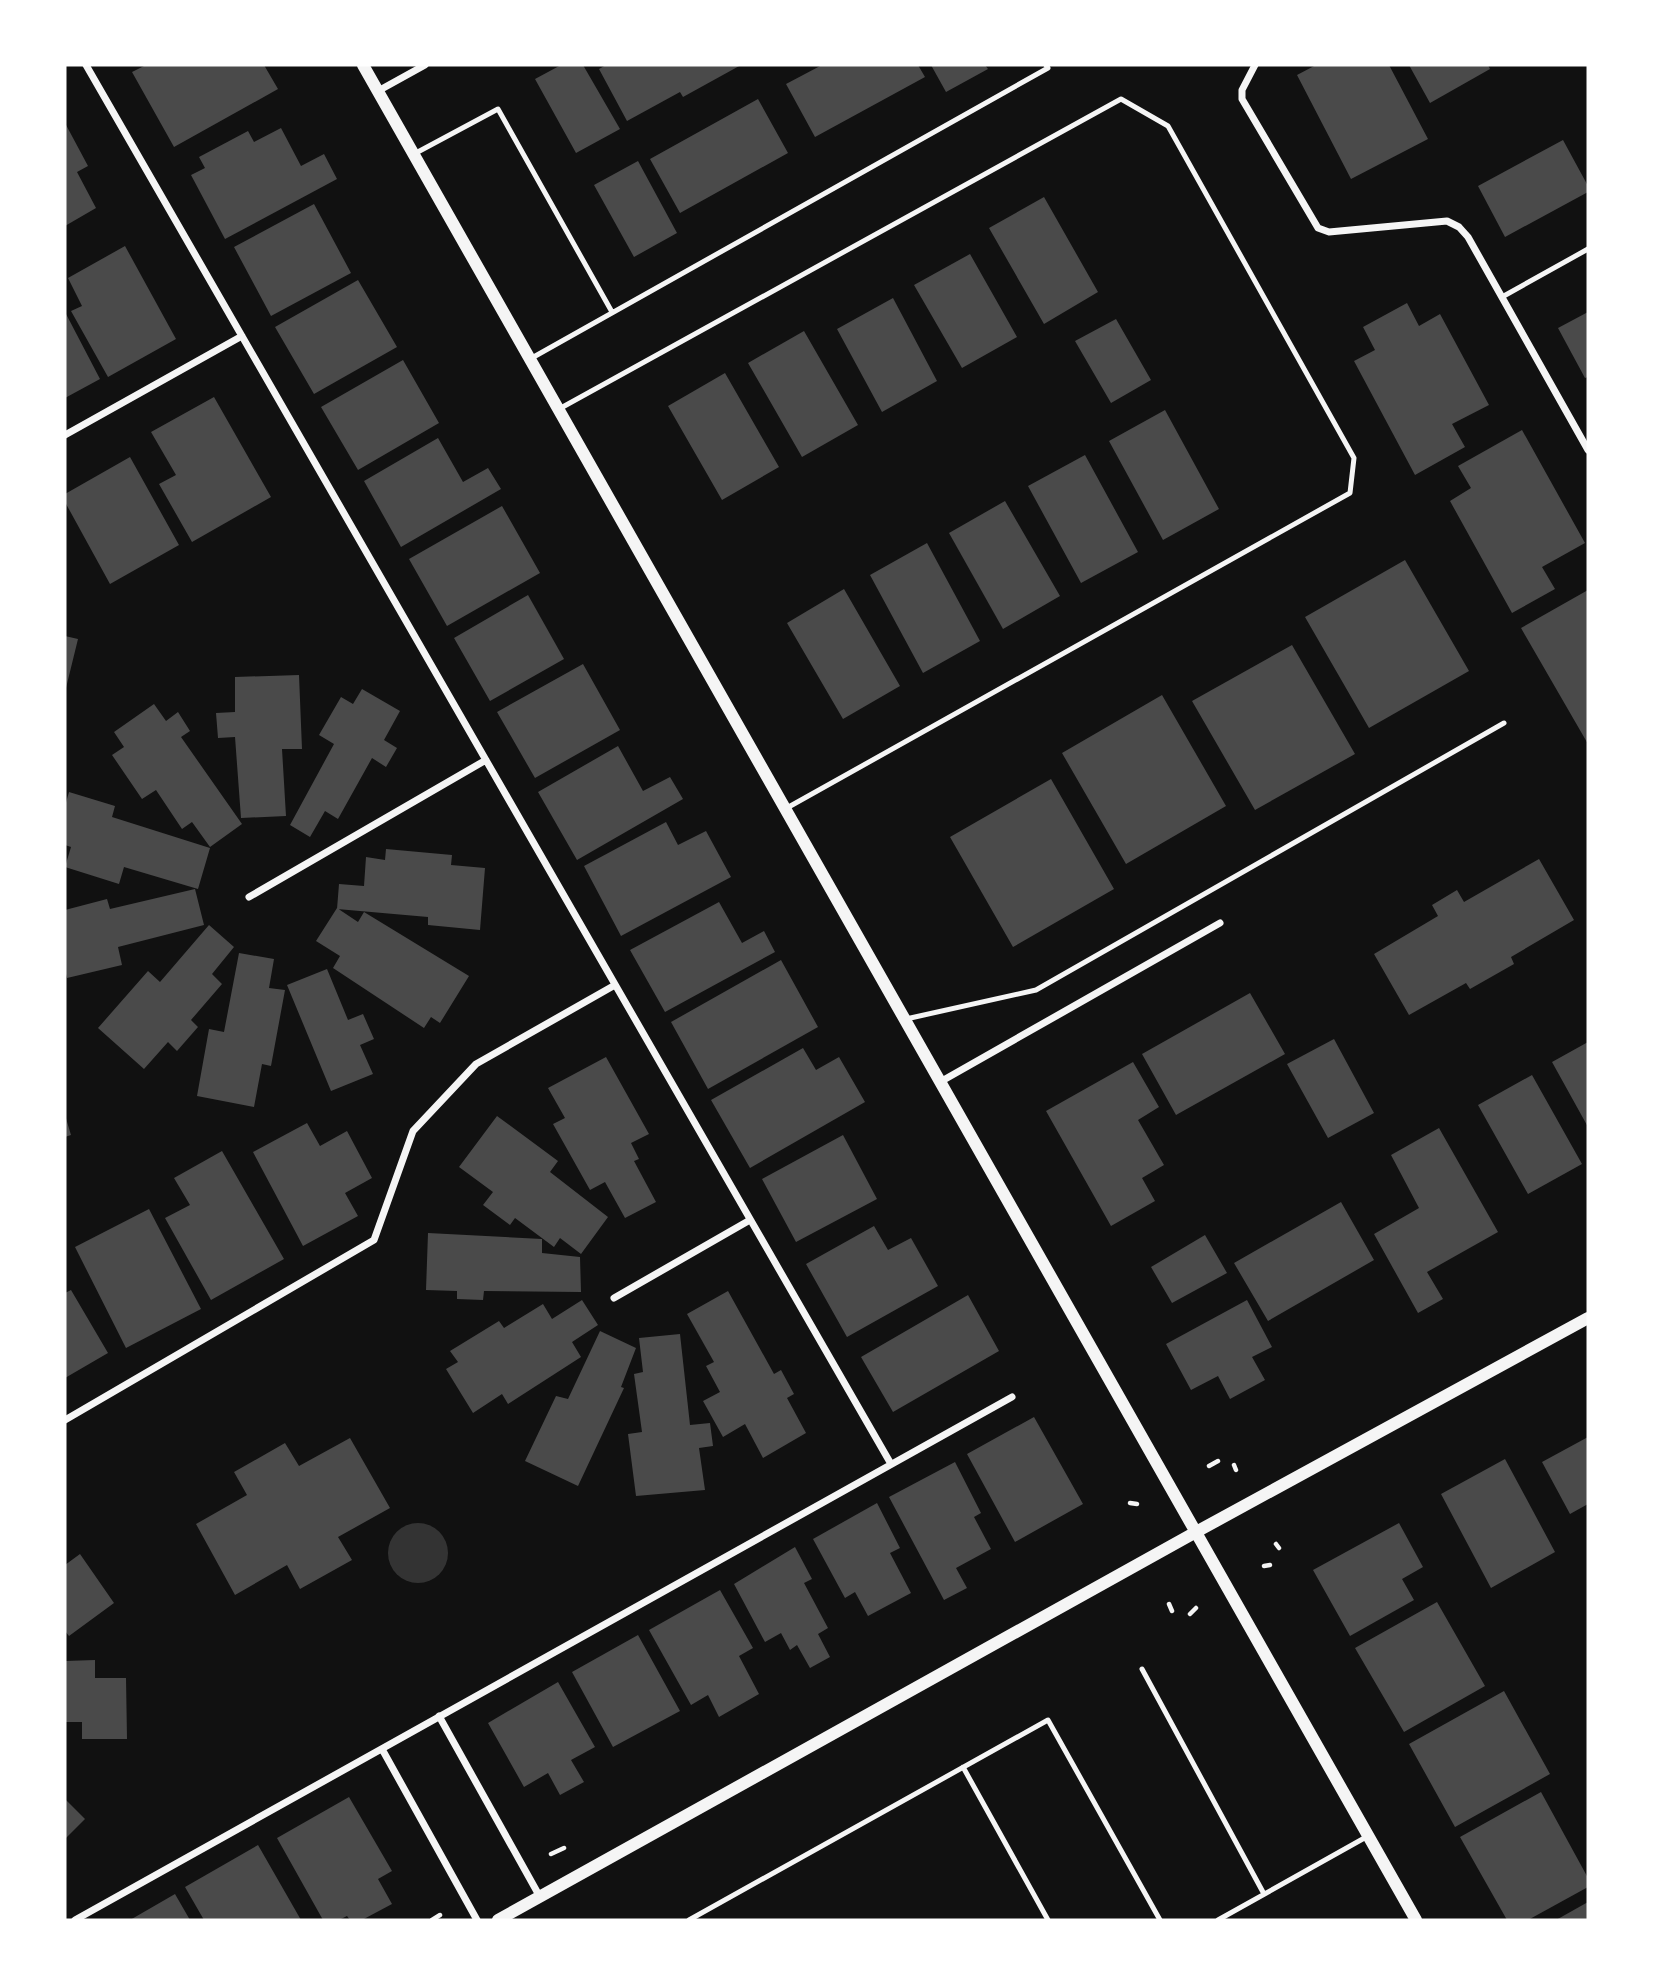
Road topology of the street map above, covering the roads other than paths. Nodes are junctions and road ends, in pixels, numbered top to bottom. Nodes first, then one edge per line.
1 (86, 65) edge
2 (363, 65) edge
3 (425, 65) edge
4 (1046, 65) edge
5 (1255, 65) edge
6 (378, 91) junction
7 (414, 154) junction
8 (1588, 249) edge
9 (1502, 297) junction
10 (612, 312) junction
11 (242, 336) junction
12 (530, 359) junction
13 (559, 409) junction
14 (65, 435) edge
15 (1588, 450) edge
16 (1504, 723) dead end
17 (486, 760) junction
18 (785, 808) junction
19 (249, 897) dead end
20 (1220, 923) dead end
21 (615, 985) junction
22 (904, 1020) junction
23 (940, 1082) junction
24 (750, 1220) junction
25 (614, 1298) dead end
26 (1588, 1318) edge
27 (1012, 1397) dead end
28 (65, 1420) edge
29 (891, 1464) junction
30 (1196, 1532) junction
31 (1142, 1669) dead end
32 (439, 1716) junction
33 (382, 1749) junction
34 (962, 1767) junction
35 (1369, 1836) junction
36 (1264, 1894) junction
37 (540, 1897) junction
38 (75, 1920) edge
39 (477, 1920) edge
40 (498, 1920) edge
41 (689, 1920) edge
42 (1048, 1920) edge
43 (1160, 1920) edge
44 (1218, 1920) edge
45 (1416, 1920) edge

1 - 11 street
2 - 6 street
3 - 6 street
4 - 10 lane
5 - 9 street
6 - 7 street
7 - 10 lane
7 - 12 street
8 - 9 lane
9 - 15 street
10 - 12 lane
11 - 14 street
11 - 17 street
12 - 13 street
13 - 18 street
13 - 18 lane
16 - 22 lane
17 - 19 street
17 - 21 street
18 - 22 street
20 - 23 street
21 - 24 street
21 - 28 street
22 - 23 street
23 - 30 street
24 - 25 street
24 - 29 street
26 - 30 street
27 - 29 street
29 - 32 street
30 - 35 street
30 - 37 street
31 - 36 lane
32 - 33 street
32 - 37 street
33 - 38 street
33 - 39 street
34 - 41 lane
34 - 42 lane
34 - 43 lane
35 - 36 lane
35 - 45 street
36 - 44 lane
37 - 40 street

